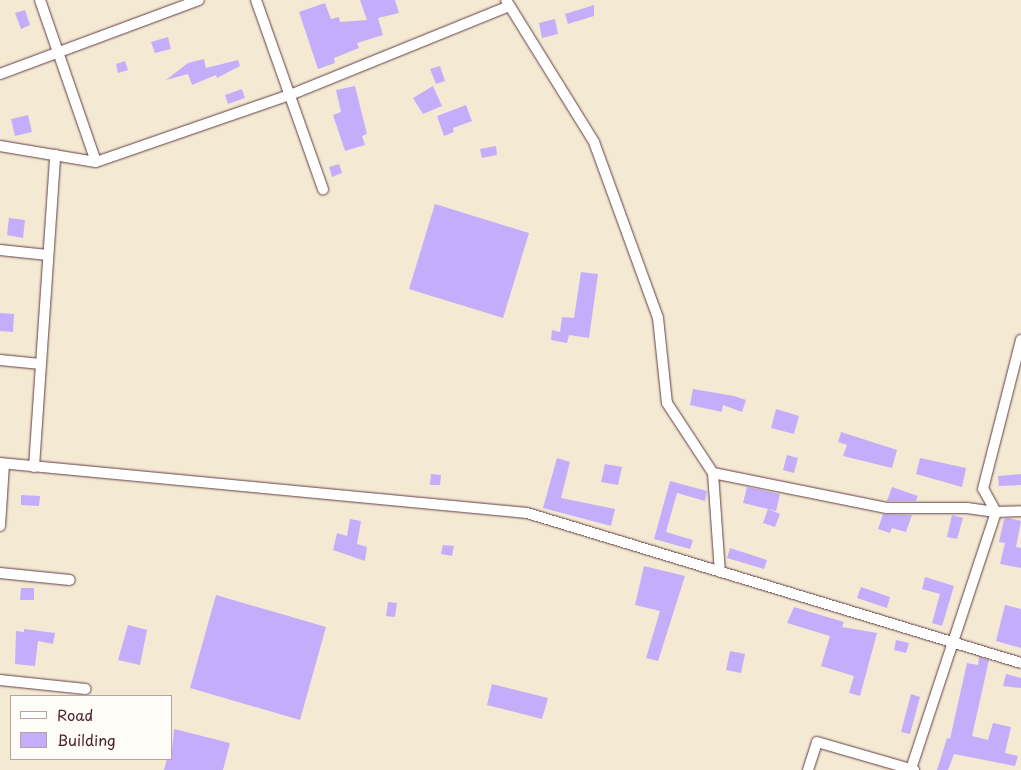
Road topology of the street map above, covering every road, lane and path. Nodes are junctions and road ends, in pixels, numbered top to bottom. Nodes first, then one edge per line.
1 (40, 0) edge
2 (198, 0) edge
3 (256, 0) edge
4 (508, 3) edge
5 (60, 53) junction
6 (0, 74) edge
7 (290, 95) junction
8 (0, 146) edge
9 (55, 155) junction
10 (96, 162) junction
11 (323, 189) dead end
12 (0, 250) edge
13 (48, 254) junction
14 (1021, 340) edge
15 (0, 360) edge
16 (41, 364) junction
17 (1016, 376) edge
18 (2, 463) edge
19 (34, 466) junction
20 (713, 473) junction
21 (1021, 511) edge
22 (996, 512) junction
23 (0, 526) edge
24 (720, 572) junction
25 (0, 573) edge
26 (70, 580) dead end
27 (953, 642) junction
28 (1021, 663) edge
29 (0, 680) edge
30 (86, 689) dead end
31 (808, 770) edge
32 (912, 770) edge

1 - 5 street
2 - 5 street
3 - 7 street
4 - 7 street
4 - 20 street
5 - 6 street
5 - 10 street
7 - 10 street
7 - 11 street
8 - 9 street
9 - 10 street
9 - 13 street
12 - 13 street
13 - 16 street
14 - 17 street
15 - 16 street
16 - 19 street
17 - 22 street
18 - 19 street
18 - 23 street
19 - 24 street
20 - 22 street
20 - 24 street
21 - 22 street
22 - 27 street
24 - 27 street
25 - 26 street
27 - 28 street
27 - 32 street
29 - 30 street
31 - 32 street

